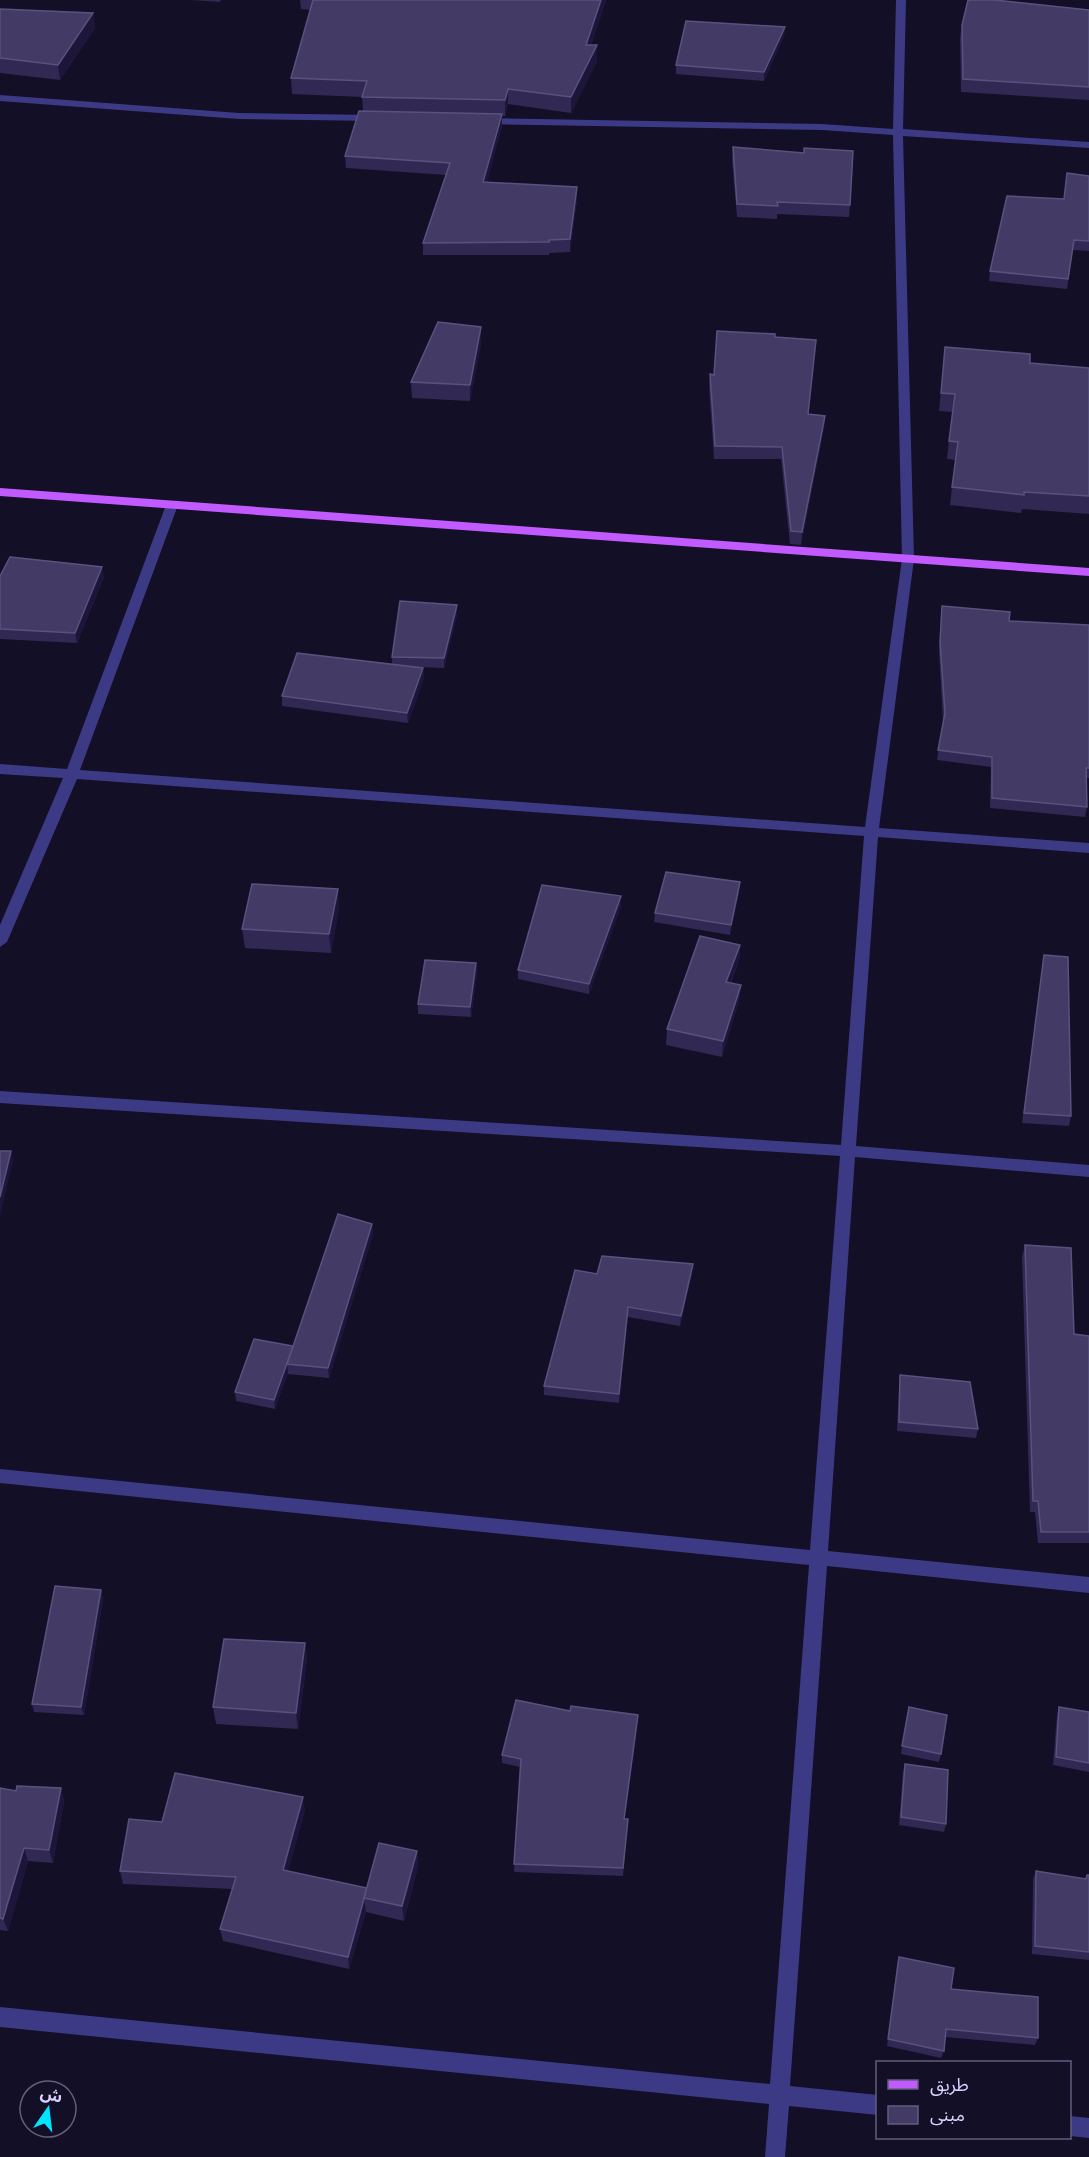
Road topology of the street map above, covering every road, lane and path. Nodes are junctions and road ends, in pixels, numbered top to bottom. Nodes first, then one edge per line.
1 (901, 0) edge
2 (0, 98) edge
3 (393, 119) edge
4 (477, 120) edge
5 (898, 132) junction
6 (1089, 145) edge
7 (0, 492) edge
8 (172, 505) junction
9 (908, 559) junction
10 (1089, 572) edge
11 (0, 770) edge
12 (72, 774) junction
13 (872, 833) junction
14 (1089, 848) edge
15 (0, 942) edge
16 (0, 1097) edge
17 (849, 1151) junction
18 (1089, 1171) edge
19 (0, 1476) edge
20 (819, 1558) junction
21 (1089, 1585) edge
22 (0, 2017) edge
23 (780, 2094) junction
24 (876, 2105) edge
25 (1071, 2126) edge
26 (1089, 2128) edge
27 (775, 2157) edge

1 - 5 street
2 - 3 street
4 - 5 street
5 - 6 street
5 - 9 street
7 - 8 main road
8 - 9 main road
8 - 12 street
9 - 10 main road
9 - 13 street
11 - 12 street
12 - 13 street
12 - 15 street
13 - 14 street
13 - 17 street
16 - 17 street
17 - 18 street
17 - 20 street
19 - 20 street
20 - 21 street
20 - 23 street
22 - 23 street
23 - 24 street
23 - 27 street
25 - 26 street

